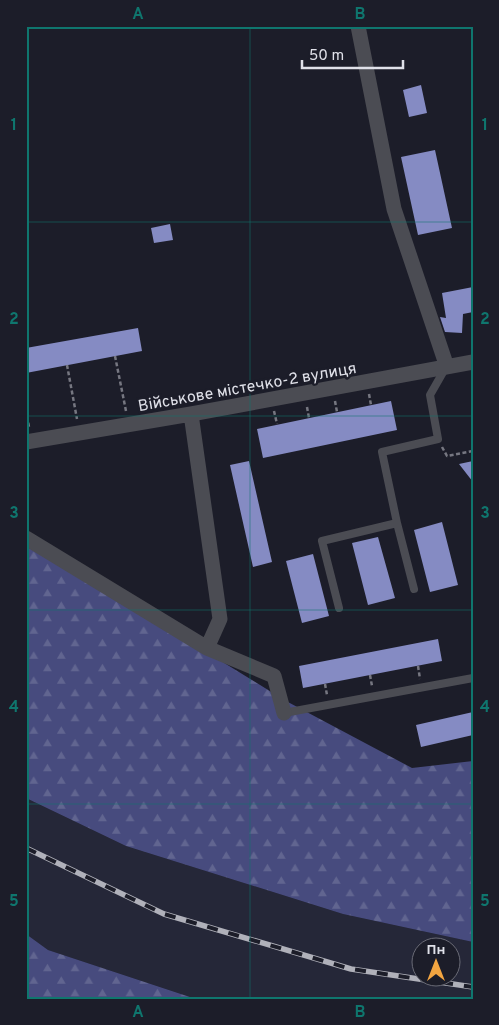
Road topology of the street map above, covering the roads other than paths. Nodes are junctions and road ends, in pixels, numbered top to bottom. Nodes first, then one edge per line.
1 (358, 26) edge
2 (473, 362) edge
3 (447, 366) junction
4 (191, 414) junction
5 (29, 441) edge
6 (398, 523) junction
7 (26, 538) edge
8 (414, 589) dead end
9 (339, 608) dead end
10 (207, 648) junction
11 (473, 678) edge
12 (284, 713) joint

1 - 3 street
2 - 3 street, Військове містечко-2 вулиця
3 - 4 street, Військове містечко-2 вулиця
3 - 6 lane
4 - 5 street, Військове містечко-2 вулиця
4 - 10 street
6 - 8 lane
6 - 9 lane
7 - 10 street
10 - 12 street
11 - 12 lane

